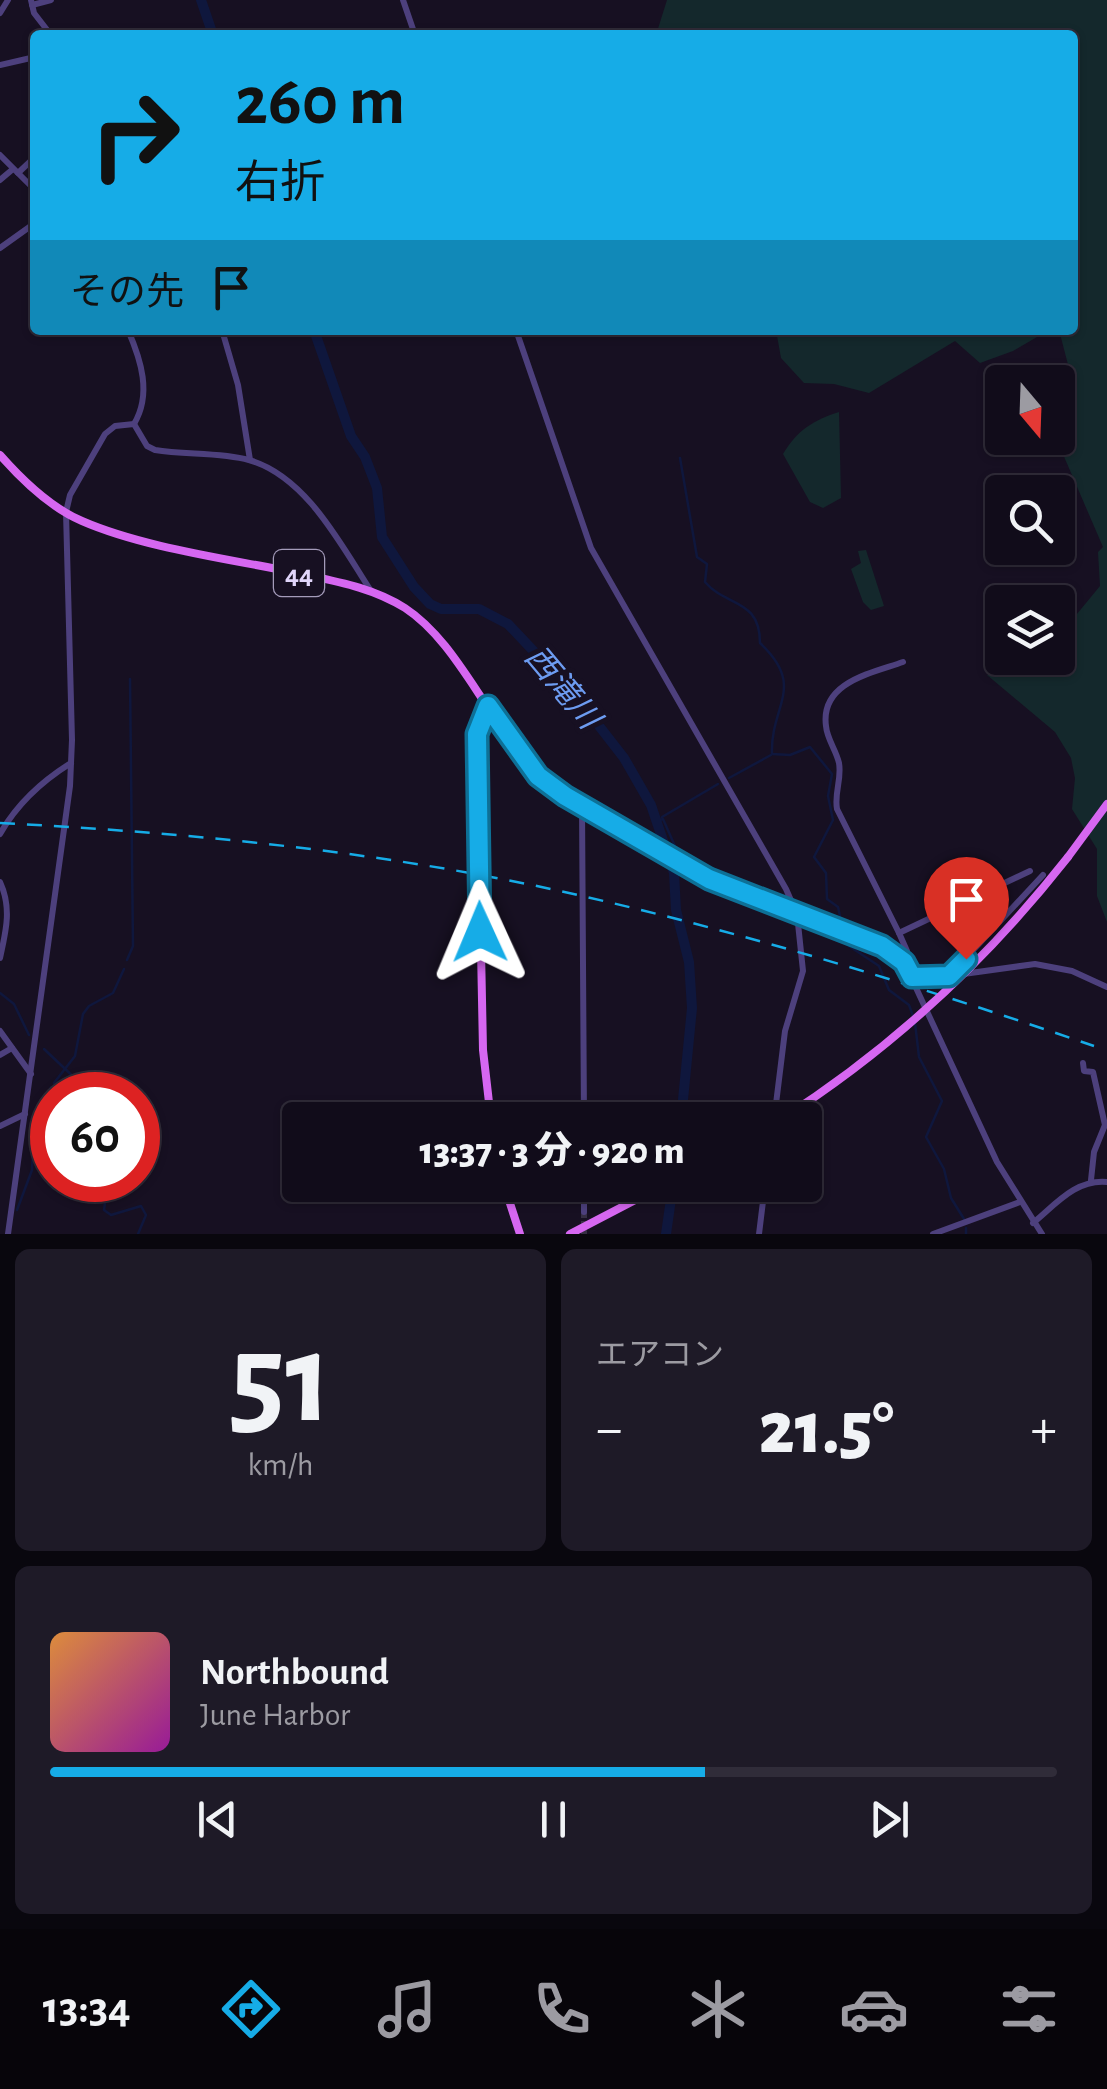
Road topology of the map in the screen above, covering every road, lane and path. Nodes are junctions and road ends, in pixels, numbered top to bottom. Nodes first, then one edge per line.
1 (8, 0) edge
2 (51, 0) edge
3 (403, 0) edge
4 (31, 2) edge
5 (0, 12) edge
6 (48, 30) edge
7 (413, 30) edge
8 (30, 58) edge
9 (0, 65) edge
10 (0, 155) edge
11 (30, 160) edge
12 (15, 171) junction
13 (0, 180) edge
14 (30, 185) edge
15 (30, 227) edge
16 (0, 248) edge
17 (130, 335) edge
18 (223, 335) edge
19 (518, 335) edge
20 (134, 424) junction
21 (0, 455) edge
22 (250, 460) junction
23 (66, 512) junction
24 (371, 590) junction
25 (903, 662) dead end
26 (488, 706) junction
27 (71, 763) junction
28 (1107, 804) edge
29 (582, 806) junction
30 (0, 834) edge
31 (1030, 872) dead end
32 (1043, 875) dead end
33 (0, 882) edge
34 (797, 914) junction
35 (899, 934) junction
36 (0, 958) edge
37 (904, 962) junction
38 (949, 976) junction
39 (912, 977) junction
40 (1107, 987) edge
41 (0, 1031) edge
42 (12, 1048) junction
43 (0, 1054) edge
44 (1083, 1062) dead end
45 (31, 1072) edge
46 (30, 1073) edge
47 (30, 1081) edge
48 (489, 1102) edge
49 (584, 1102) edge
50 (779, 1102) edge
51 (804, 1102) edge
52 (25, 1114) junction
53 (0, 1126) edge
54 (1091, 1180) junction
55 (1107, 1182) edge
56 (510, 1202) edge
57 (584, 1202) edge
58 (631, 1202) edge
59 (763, 1202) edge
60 (1020, 1202) junction
61 (584, 1212) tunnel mouth
62 (1033, 1223) junction
63 (8, 1234) edge
64 (520, 1234) edge
65 (570, 1234) edge
66 (760, 1234) edge
67 (934, 1234) edge
68 (1042, 1234) edge

1 - 5 street
2 - 4 street
3 - 7 street
4 - 6 street
8 - 9 street
10 - 12 street
11 - 12 street
12 - 13 street
12 - 14 street
15 - 16 street
17 - 20 street
18 - 22 street
19 - 34 street
20 - 22 street
20 - 23 street
21 - 23 main road, 44
22 - 24 street
23 - 24 main road, 44
23 - 27 street
24 - 26 main road, 44
25 - 35 street
26 - 29 street
26 - 48 main road
27 - 30 street
27 - 45 street
28 - 51 main road, bridge
29 - 34 street
29 - 49 street
31 - 35 street
32 - 38 street
33 - 36 street
34 - 37 street
34 - 50 street
35 - 37 street
37 - 39 street
38 - 39 street
38 - 40 street
39 - 60 street
41 - 42 street
42 - 43 street
42 - 46 street
44 - 54 street
47 - 52 street
52 - 53 street
52 - 63 street
54 - 55 street
54 - 62 street
56 - 64 main road
57 - 61 street
58 - 65 main road
59 - 66 street
60 - 62 street
60 - 67 street
62 - 68 street

